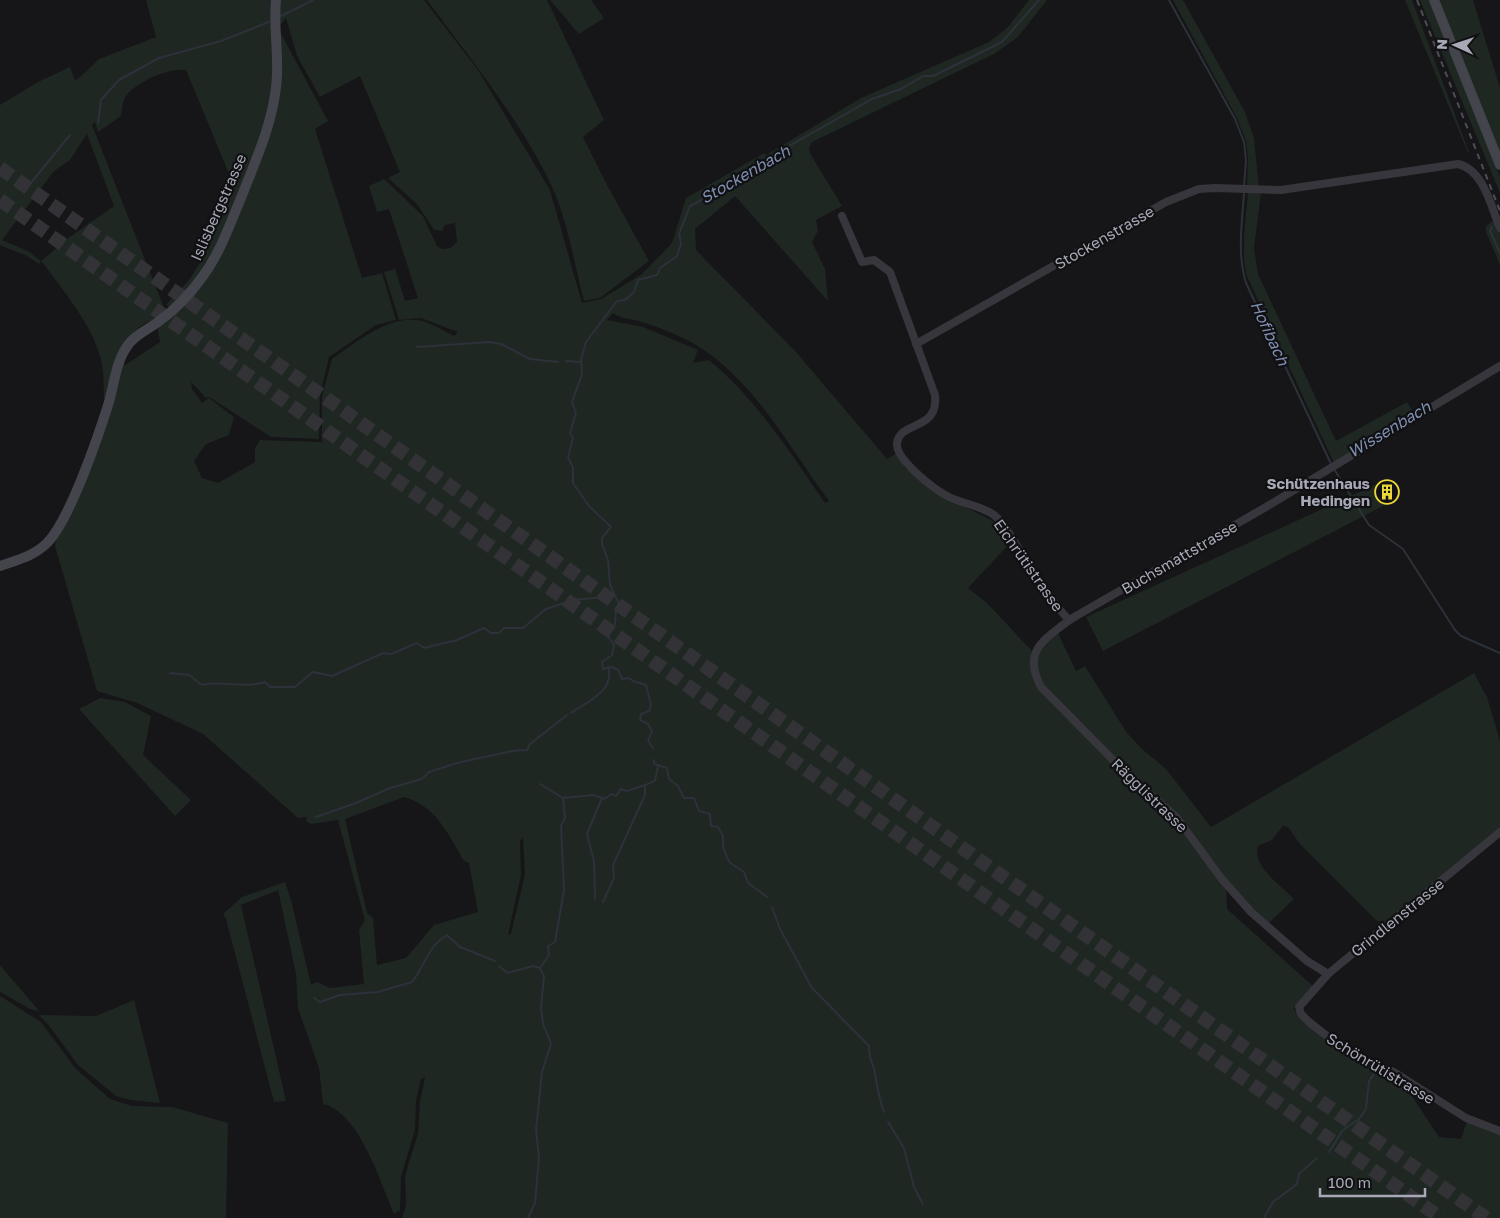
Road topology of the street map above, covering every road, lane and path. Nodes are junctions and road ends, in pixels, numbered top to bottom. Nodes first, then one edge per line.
1 (276, 0) edge
2 (1434, 0) edge
3 (1500, 165) edge
4 (842, 216) dead end
5 (1500, 228) edge
6 (916, 344) junction
7 (1500, 366) edge
8 (0, 566) edge
9 (1069, 620) junction
10 (1036, 648) joint
11 (1500, 832) edge
12 (1328, 974) junction
13 (1299, 1006) joint
14 (1500, 1130) edge

1 - 8 street, Islisbergstrasse
2 - 3 street
4 - 6 street
5 - 6 street, Stockenstrasse
6 - 9 street, Eichrütistrasse
7 - 9 street, Buchsmattstrasse
9 - 10 street, Buchsmattstrasse
10 - 12 street, Rägglistrasse
11 - 12 street, Grindlenstrasse
12 - 13 street, Grindlenstrasse
13 - 14 street, Schönrütistrasse

